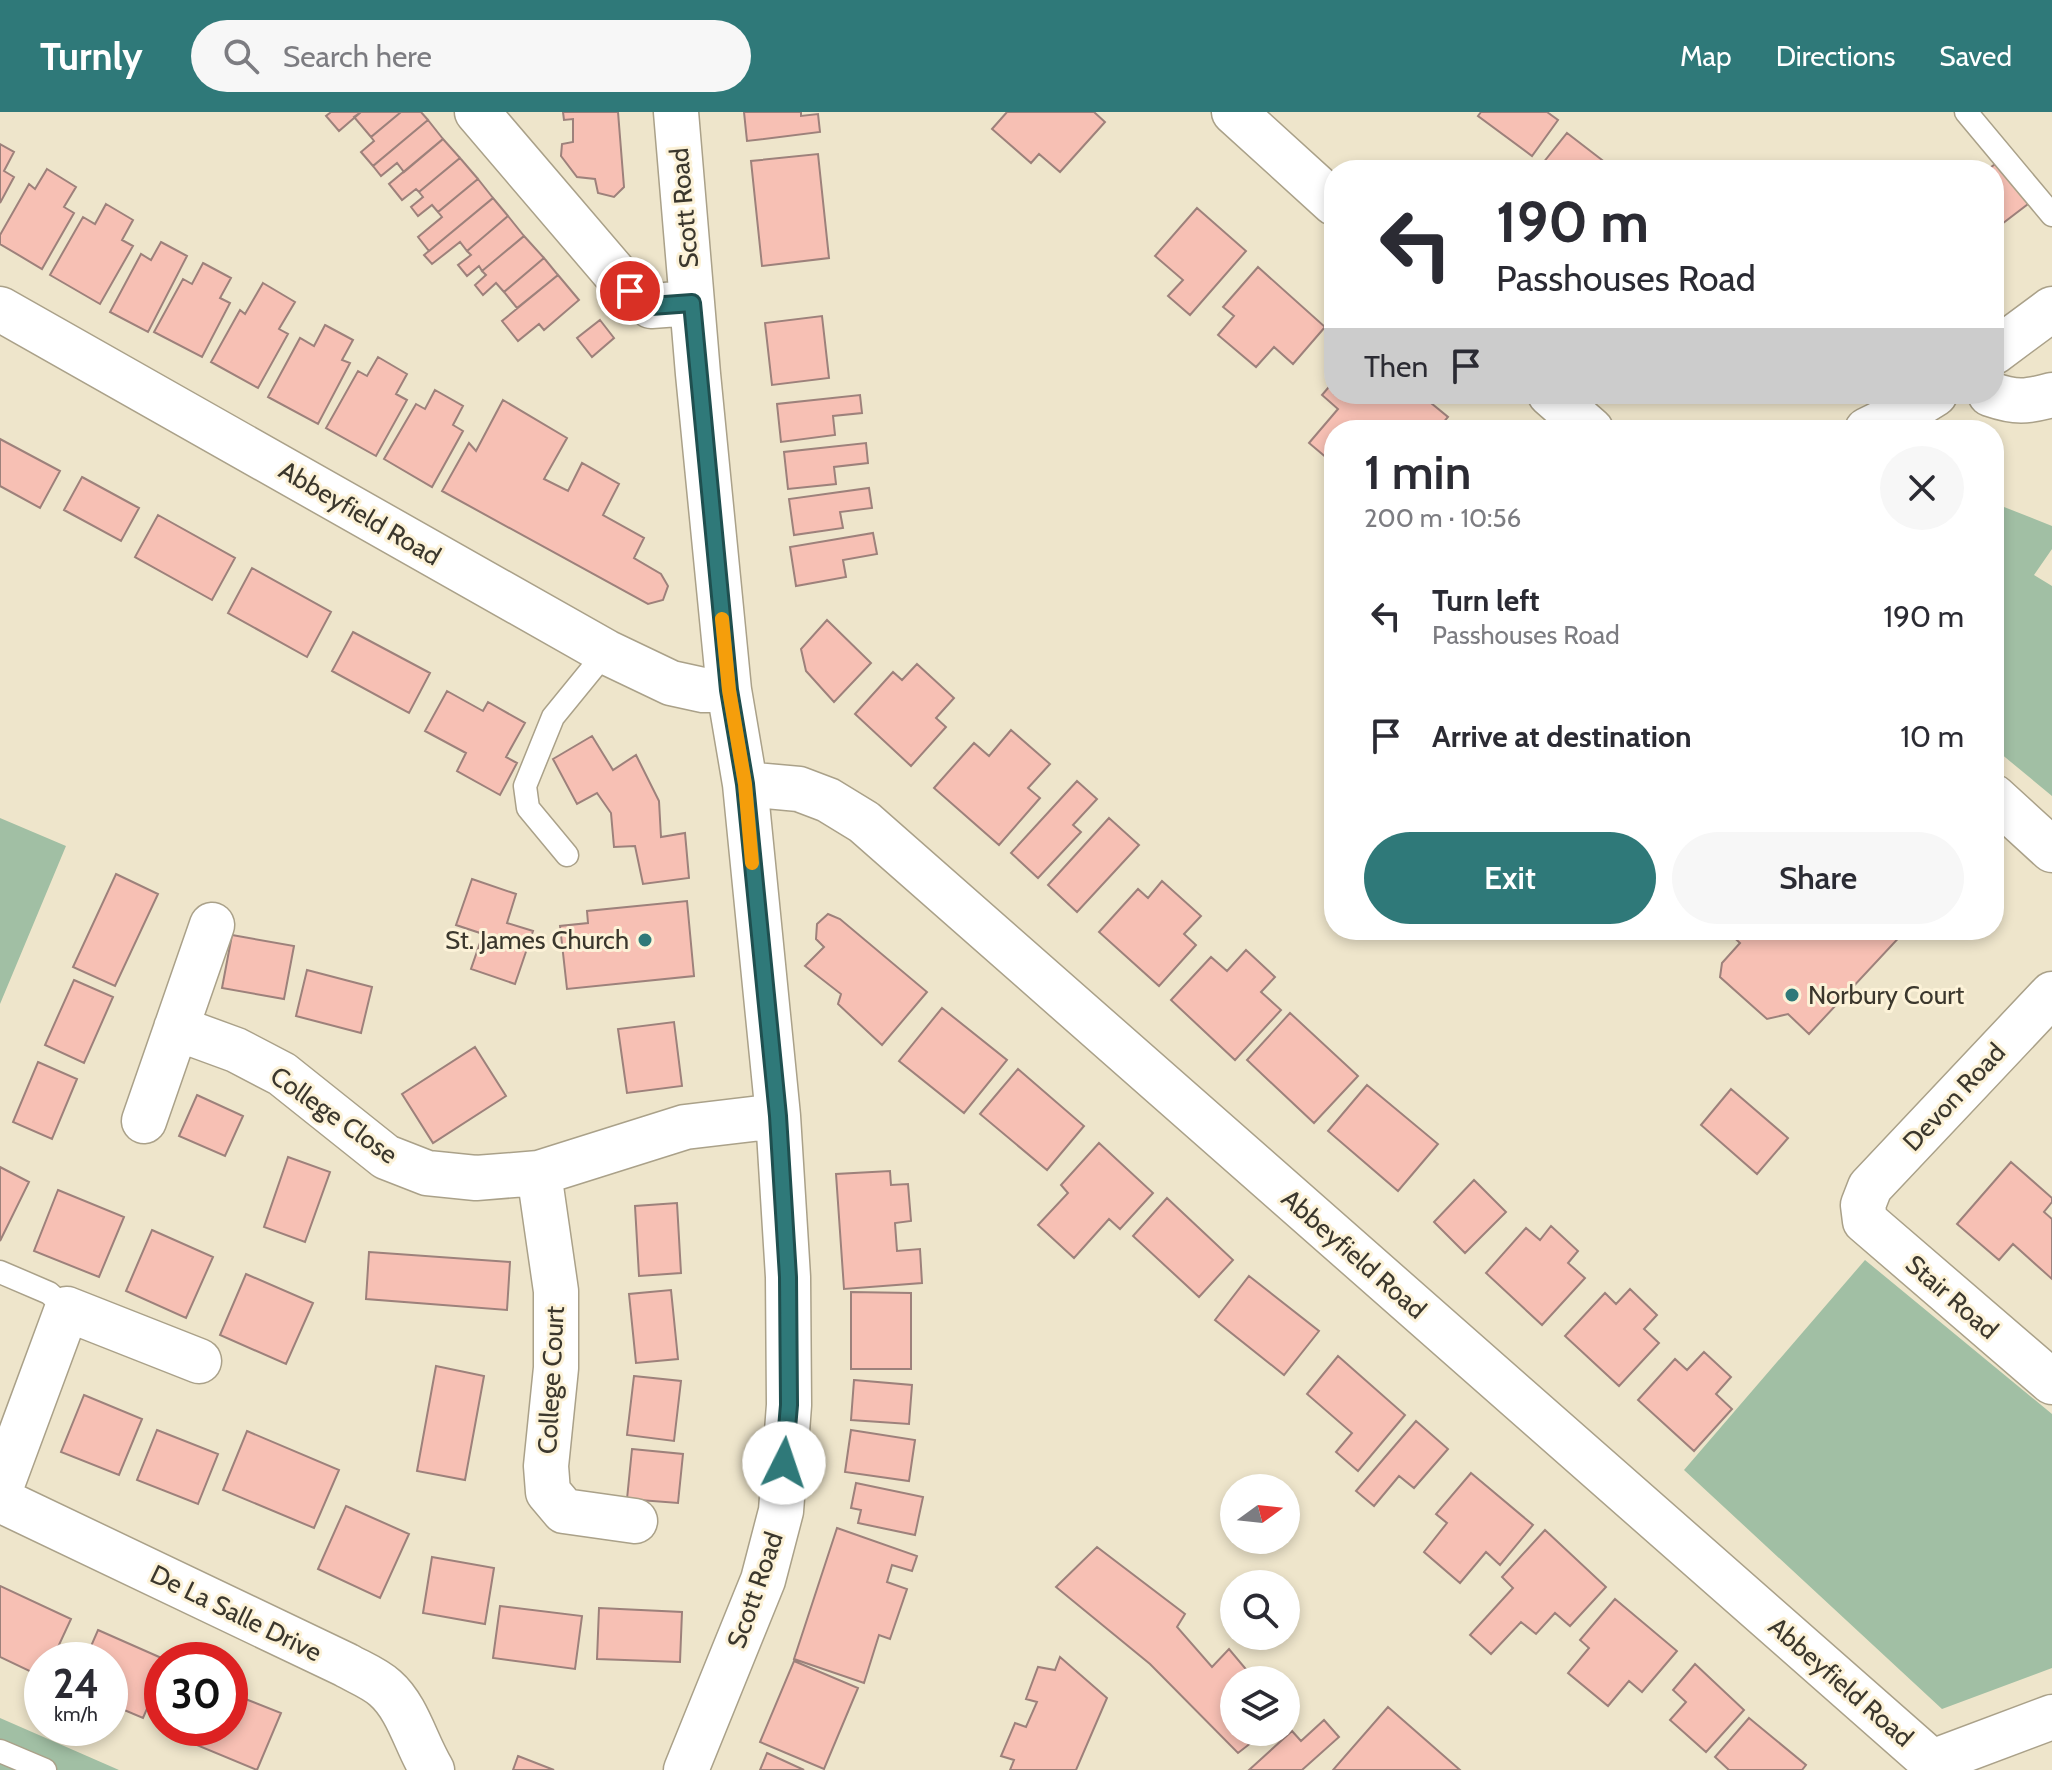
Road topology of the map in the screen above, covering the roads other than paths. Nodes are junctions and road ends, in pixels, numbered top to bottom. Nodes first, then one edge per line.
1 (477, 112) edge
2 (676, 112) edge
3 (1234, 112) edge
4 (1966, 112) edge
5 (1324, 194) edge
6 (2052, 215) edge
7 (692, 303) junction
8 (0, 309) edge
9 (2052, 309) edge
10 (2004, 345) edge
11 (2052, 395) edge
12 (2004, 399) edge
13 (1561, 404) edge
14 (1919, 404) edge
15 (1580, 420) edge
16 (1887, 420) edge
17 (606, 652) junction
18 (729, 690) junction
19 (745, 784) junction
20 (2004, 806) edge
21 (2052, 850) edge
22 (567, 855) dead end
23 (212, 925) dead end
24 (2052, 994) edge
25 (176, 1028) junction
26 (778, 1116) junction
27 (144, 1121) dead end
28 (539, 1173) junction
29 (1863, 1205) joint
30 (0, 1272) edge
31 (67, 1309) junction
32 (199, 1361) dead end
33 (2052, 1382) edge
34 (0, 1490) edge
35 (0, 1500) edge
36 (635, 1521) dead end
37 (2052, 1717) edge
38 (0, 1751) edge
39 (1937, 1766) edge
40 (45, 1770) edge
41 (432, 1770) edge
42 (686, 1770) edge

1 - 7 street
2 - 7 street, Scott Road
3 - 5 street
4 - 6 lane
7 - 18 street, Scott Road
8 - 17 street, Abbeyfield Road
9 - 10 street
11 - 12 street
13 - 15 street
14 - 16 street
17 - 18 street, Abbeyfield Road
17 - 22 lane
18 - 19 street, Scott Road
19 - 26 street, Scott Road
19 - 39 street, Abbeyfield Road
20 - 21 street
23 - 25 street
24 - 29 street, Devon Road
25 - 27 street
25 - 28 street, College Close
26 - 28 street, College Close
26 - 42 street, Scott Road
28 - 36 street, College Court
29 - 33 street, Stair Road
30 - 31 lane
31 - 32 street
31 - 34 street
35 - 41 street, De La Salle Drive
37 - 39 street
38 - 40 lane

